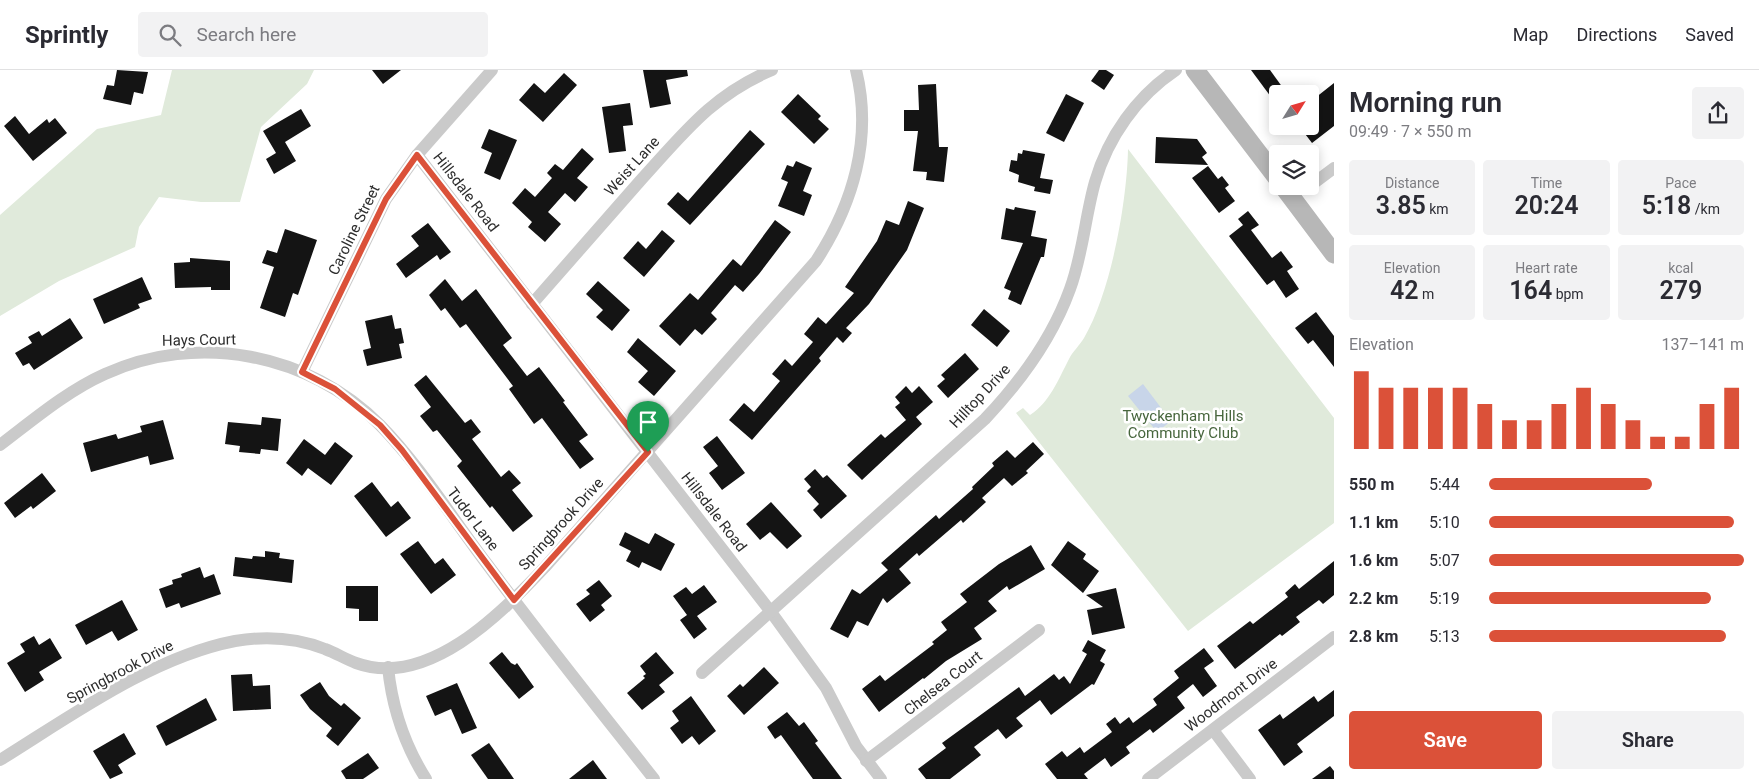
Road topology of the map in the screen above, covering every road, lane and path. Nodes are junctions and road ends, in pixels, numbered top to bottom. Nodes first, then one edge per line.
1 (492, 70) edge
2 (772, 70) edge
3 (856, 70) edge
4 (1176, 70) edge
5 (1195, 70) edge
6 (417, 155) junction
7 (1269, 166) edge
8 (1334, 168) edge
9 (1319, 179) edge
10 (1290, 195) edge
11 (1334, 254) edge
12 (532, 304) junction
13 (302, 372) junction
14 (0, 445) edge
15 (648, 452) junction
16 (514, 600) junction
17 (771, 612) junction
18 (1039, 630) dead end
19 (1334, 637) edge
20 (388, 667) junction
21 (702, 673) dead end
22 (1212, 730) junction
23 (0, 760) edge
24 (866, 761) junction
25 (426, 779) edge
26 (654, 779) edge
27 (881, 779) edge
28 (1148, 779) edge
29 (1250, 779) edge

1 - 6 street, Caroline Street
2 - 12 street, Weist Lane
3 - 15 street, Springbrook Drive
4 - 17 street, Hilltop Drive
5 - 7 street
6 - 12 street, Hillsdale Road
6 - 13 street, Caroline Street
8 - 9 street
10 - 11 street
12 - 15 street, Hillsdale Road
13 - 14 street, Hays Court
13 - 16 street, Tudor Lane
15 - 16 street, Springbrook Drive
15 - 17 street, Hillsdale Road
16 - 20 street, Springbrook Drive
16 - 26 street, Tudor Lane
17 - 21 street, Hilltop Drive
17 - 24 street, Hillsdale Road
18 - 24 street, Chelsea Court
19 - 22 street, Woodmont Drive
20 - 23 street, Springbrook Drive
20 - 25 street
22 - 28 street, Woodmont Drive
22 - 29 street
24 - 27 street, Hillsdale Road

